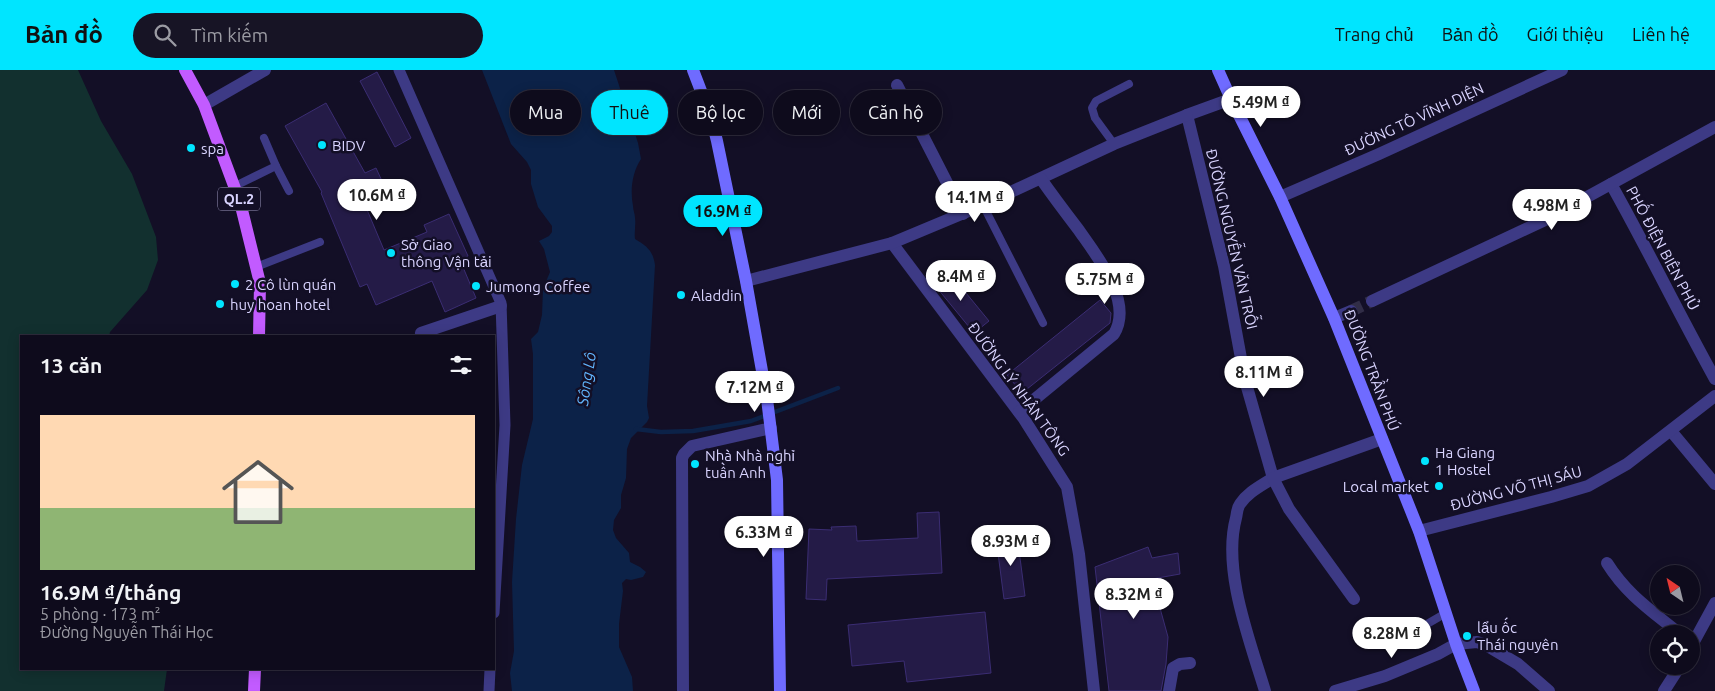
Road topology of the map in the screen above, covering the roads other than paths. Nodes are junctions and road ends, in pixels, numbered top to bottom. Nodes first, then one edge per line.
1 (185, 70) edge
2 (265, 70) edge
3 (399, 70) edge
4 (693, 70) edge
5 (1218, 70) edge
6 (1562, 70) edge
7 (1129, 84) dead end
8 (897, 86) dead end
9 (1231, 99) junction
10 (204, 106) junction
11 (1187, 115) junction
12 (1715, 127) edge
13 (264, 138) dead end
14 (1114, 144) junction
15 (276, 166) junction
16 (1041, 179) junction
17 (1611, 184) junction
18 (234, 186) junction
19 (289, 191) dead end
20 (1280, 196) junction
21 (983, 205) junction
22 (963, 214) junction
23 (320, 242) dead end
24 (892, 243) junction
25 (256, 267) junction
26 (746, 281) junction
27 (1372, 301) tunnel mouth
28 (501, 306) junction
29 (1351, 310) tunnel mouth
30 (1334, 318) junction
31 (1043, 323) dead end
32 (259, 335) edge
33 (421, 335) edge
34 (1715, 379) edge
35 (1715, 396) edge
36 (1019, 412) junction
37 (771, 426) junction
38 (1671, 431) junction
39 (1382, 439) junction
40 (1273, 478) junction
41 (1715, 484) edge
42 (1419, 531) junction
43 (1607, 563) dead end
44 (495, 597) edge
45 (1354, 599) dead end
46 (1715, 603) edge
47 (1446, 613) junction
48 (1669, 625) edge
49 (1700, 630) edge
50 (1396, 642) dead end
51 (1456, 644) junction
52 (1190, 663) dead end
53 (255, 670) edge
54 (490, 670) edge
55 (1674, 675) edge
56 (254, 691) edge
57 (489, 691) edge
58 (682, 691) edge
59 (780, 691) edge
60 (1094, 691) edge
61 (1170, 691) edge
62 (1265, 691) edge
63 (1335, 691) edge
64 (1474, 691) edge
65 (1549, 691) edge
66 (1664, 691) edge

1 - 10 main road, QL.2
2 - 10 street
3 - 28 street
4 - 26 main road
5 - 9 main road, ĐƯỜNG TRẦN PHÚ
6 - 20 street, ĐƯỜNG TÔ VĨNH DIỆN
7 - 14 lane
8 - 22 street
9 - 11 street
9 - 20 main road, ĐƯỜNG TRẦN PHÚ
10 - 18 main road, QL.2
11 - 14 street
11 - 40 street, ĐƯỜNG NGUYỄN VĂN TRỖI
12 - 17 street
13 - 15 lane
14 - 16 street
15 - 18 lane
15 - 19 lane
16 - 21 street
16 - 36 street
17 - 27 street
17 - 34 street, PHỐ ĐIỆN BIÊN PHỦ
18 - 25 main road, QL.2
20 - 30 main road, ĐƯỜNG TRẦN PHÚ
21 - 22 street
21 - 31 lane
22 - 24 street
23 - 25 lane
24 - 26 street
24 - 36 street, ĐƯỜNG LÝ NHÂN TÔNG
25 - 32 main road, QL.2
26 - 37 main road
28 - 33 street
28 - 44 street
29 - 30 street
30 - 39 main road, ĐƯỜNG TRẦN PHÚ
35 - 38 street, ĐƯỜNG VÕ THỊ SÁU
36 - 60 street, ĐƯỜNG LÝ NHÂN TÔNG
37 - 58 street
37 - 59 main road
38 - 41 street
38 - 42 street, ĐƯỜNG VÕ THỊ SÁU
39 - 40 street
39 - 42 main road, ĐƯỜNG TRẦN PHÚ
40 - 45 street, ĐƯỜNG NGUYỄN VĂN TRỖI
40 - 62 street
42 - 47 main road, ĐƯỜNG TRẦN PHÚ
43 - 48 street
46 - 49 street
47 - 50 lane
47 - 51 main road, ĐƯỜNG TRẦN PHÚ
51 - 63 street
51 - 64 main road, ĐƯỜNG TRẦN PHÚ
51 - 65 street
52 - 61 street
53 - 56 main road
54 - 57 street
55 - 66 street

